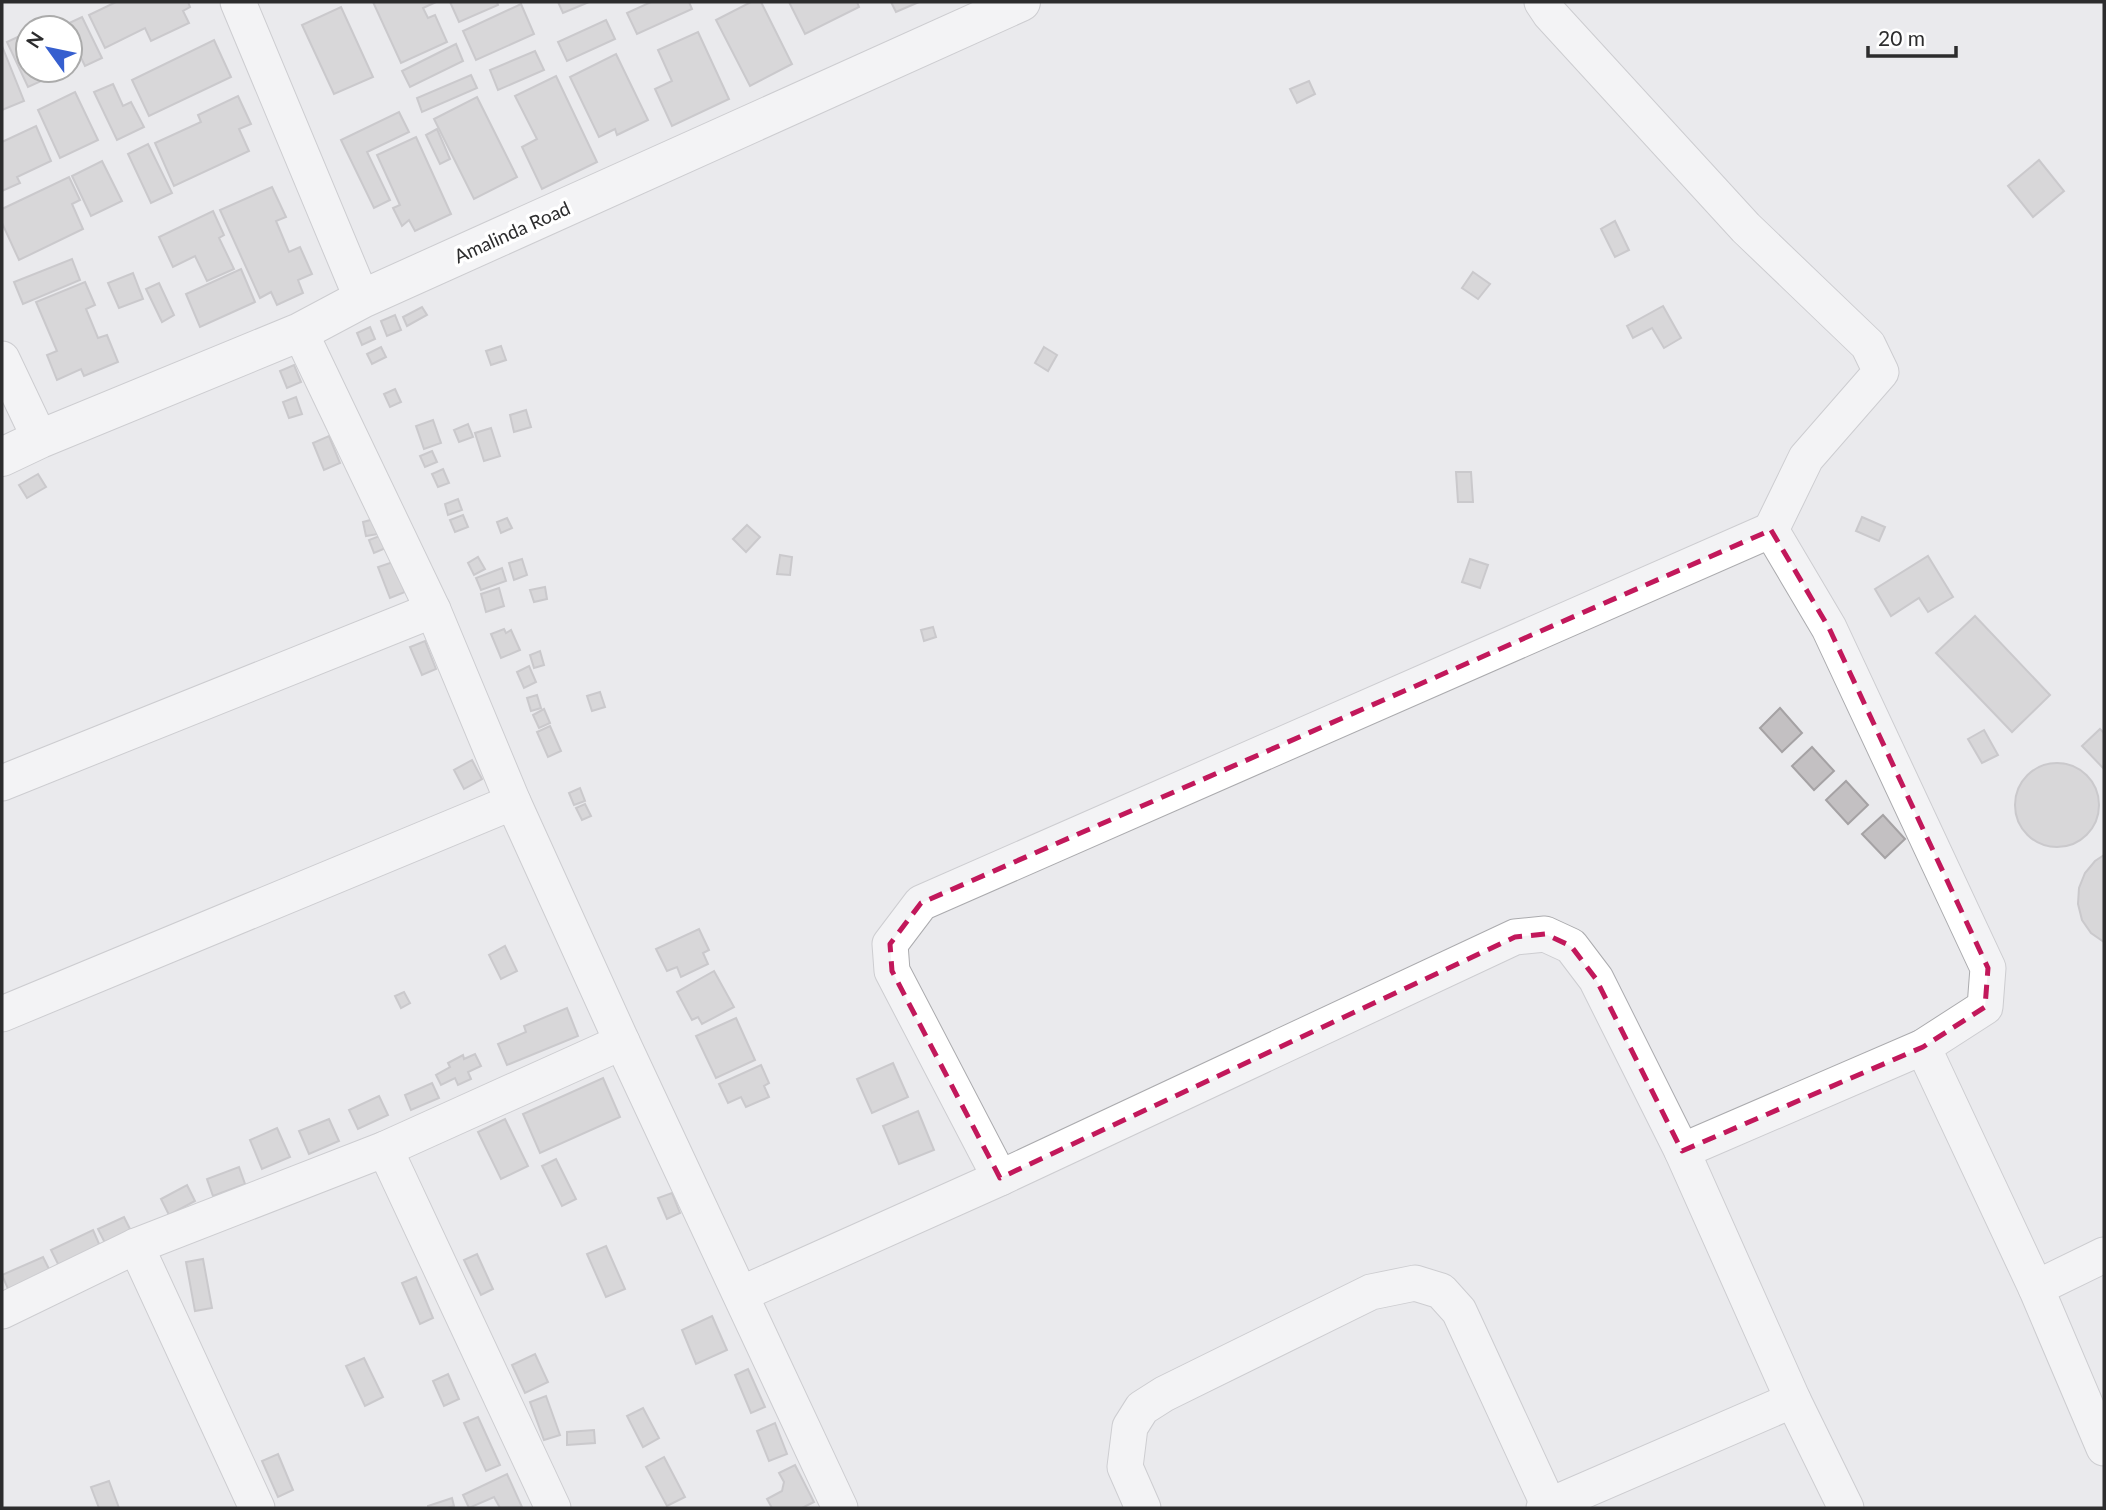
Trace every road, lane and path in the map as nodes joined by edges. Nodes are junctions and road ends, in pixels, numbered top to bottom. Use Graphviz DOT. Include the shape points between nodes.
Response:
graph roads {
  1 [pos="238,2"];
  2 [pos="1021,2"];
  3 [pos="1542,2"];
  4 [pos="362,299"];
  5 [pos="300,332"];
  6 [pos="2,359"];
  7 [pos="40,439"];
  8 [pos="2,457"];
  9 [pos="1771,530"];
  10 [pos="433,610"];
  11 [pos="2,783"];
  12 [pos="513,802"];
  13 [pos="2,1014"];
  14 [pos="622,1042"];
  15 [pos="1923,1047"];
  16 [pos="386,1149"];
  17 [pos="1682,1151"];
  18 [pos="1000,1178"];
  19 [pos="136,1246"];
  20 [pos="2104,1255"];
  21 [pos="2036,1288"];
  22 [pos="741,1294"];
  23 [pos="2,1311"];
  24 [pos="1793,1400"];
  25 [pos="2104,1448"];
  26 [pos="1547,1507"];
  27 [pos="257,1508"];
  28 [pos="553,1508"];
  29 [pos="840,1508"];
  30 [pos="1143,1508"];
  31 [pos="1846,1508"];
  1 -- 4 [label="street"];
  2 -- 4 [label="street, Amalinda Road"];
  3 -- 9 [label="street" via="1746,228 1868,345 1881,372 1805,458"];
  4 -- 5 [label="street, Amalinda Road"];
  5 -- 7 [label="street, Amalinda Road"];
  5 -- 10 [label="street"];
  6 -- 7 [label="street"];
  7 -- 8 [label="street, Amalinda Road"];
  9 -- 15 [label="street" via="1829,628 1988,968 1985,1007"];
  9 -- 18 [label="street" via="921,903 890,944 892,971"];
  10 -- 11 [label="street"];
  10 -- 12 [label="street"];
  12 -- 13 [label="street"];
  12 -- 14 [label="street"];
  14 -- 16 [label="street"];
  14 -- 22 [label="street"];
  15 -- 17 [label="street"];
  15 -- 21 [label="street"];
  16 -- 19 [label="street"];
  16 -- 28 [label="street"];
  17 -- 18 [label="street" via="1597,979 1571,946 1545,934 1515,937"];
  17 -- 24 [label="street"];
  18 -- 22 [label="street"];
  19 -- 23 [label="street"];
  19 -- 27 [label="street"];
  20 -- 21 [label="street"];
  21 -- 25 [label="street"];
  22 -- 29 [label="street"];
  24 -- 26 [label="street"];
  24 -- 31 [label="street"];
  26 -- 30 [label="street" via="1459,1311 1441,1291 1415,1283 1371,1292 1142,1408 1130,1427 1125,1467"];
}
